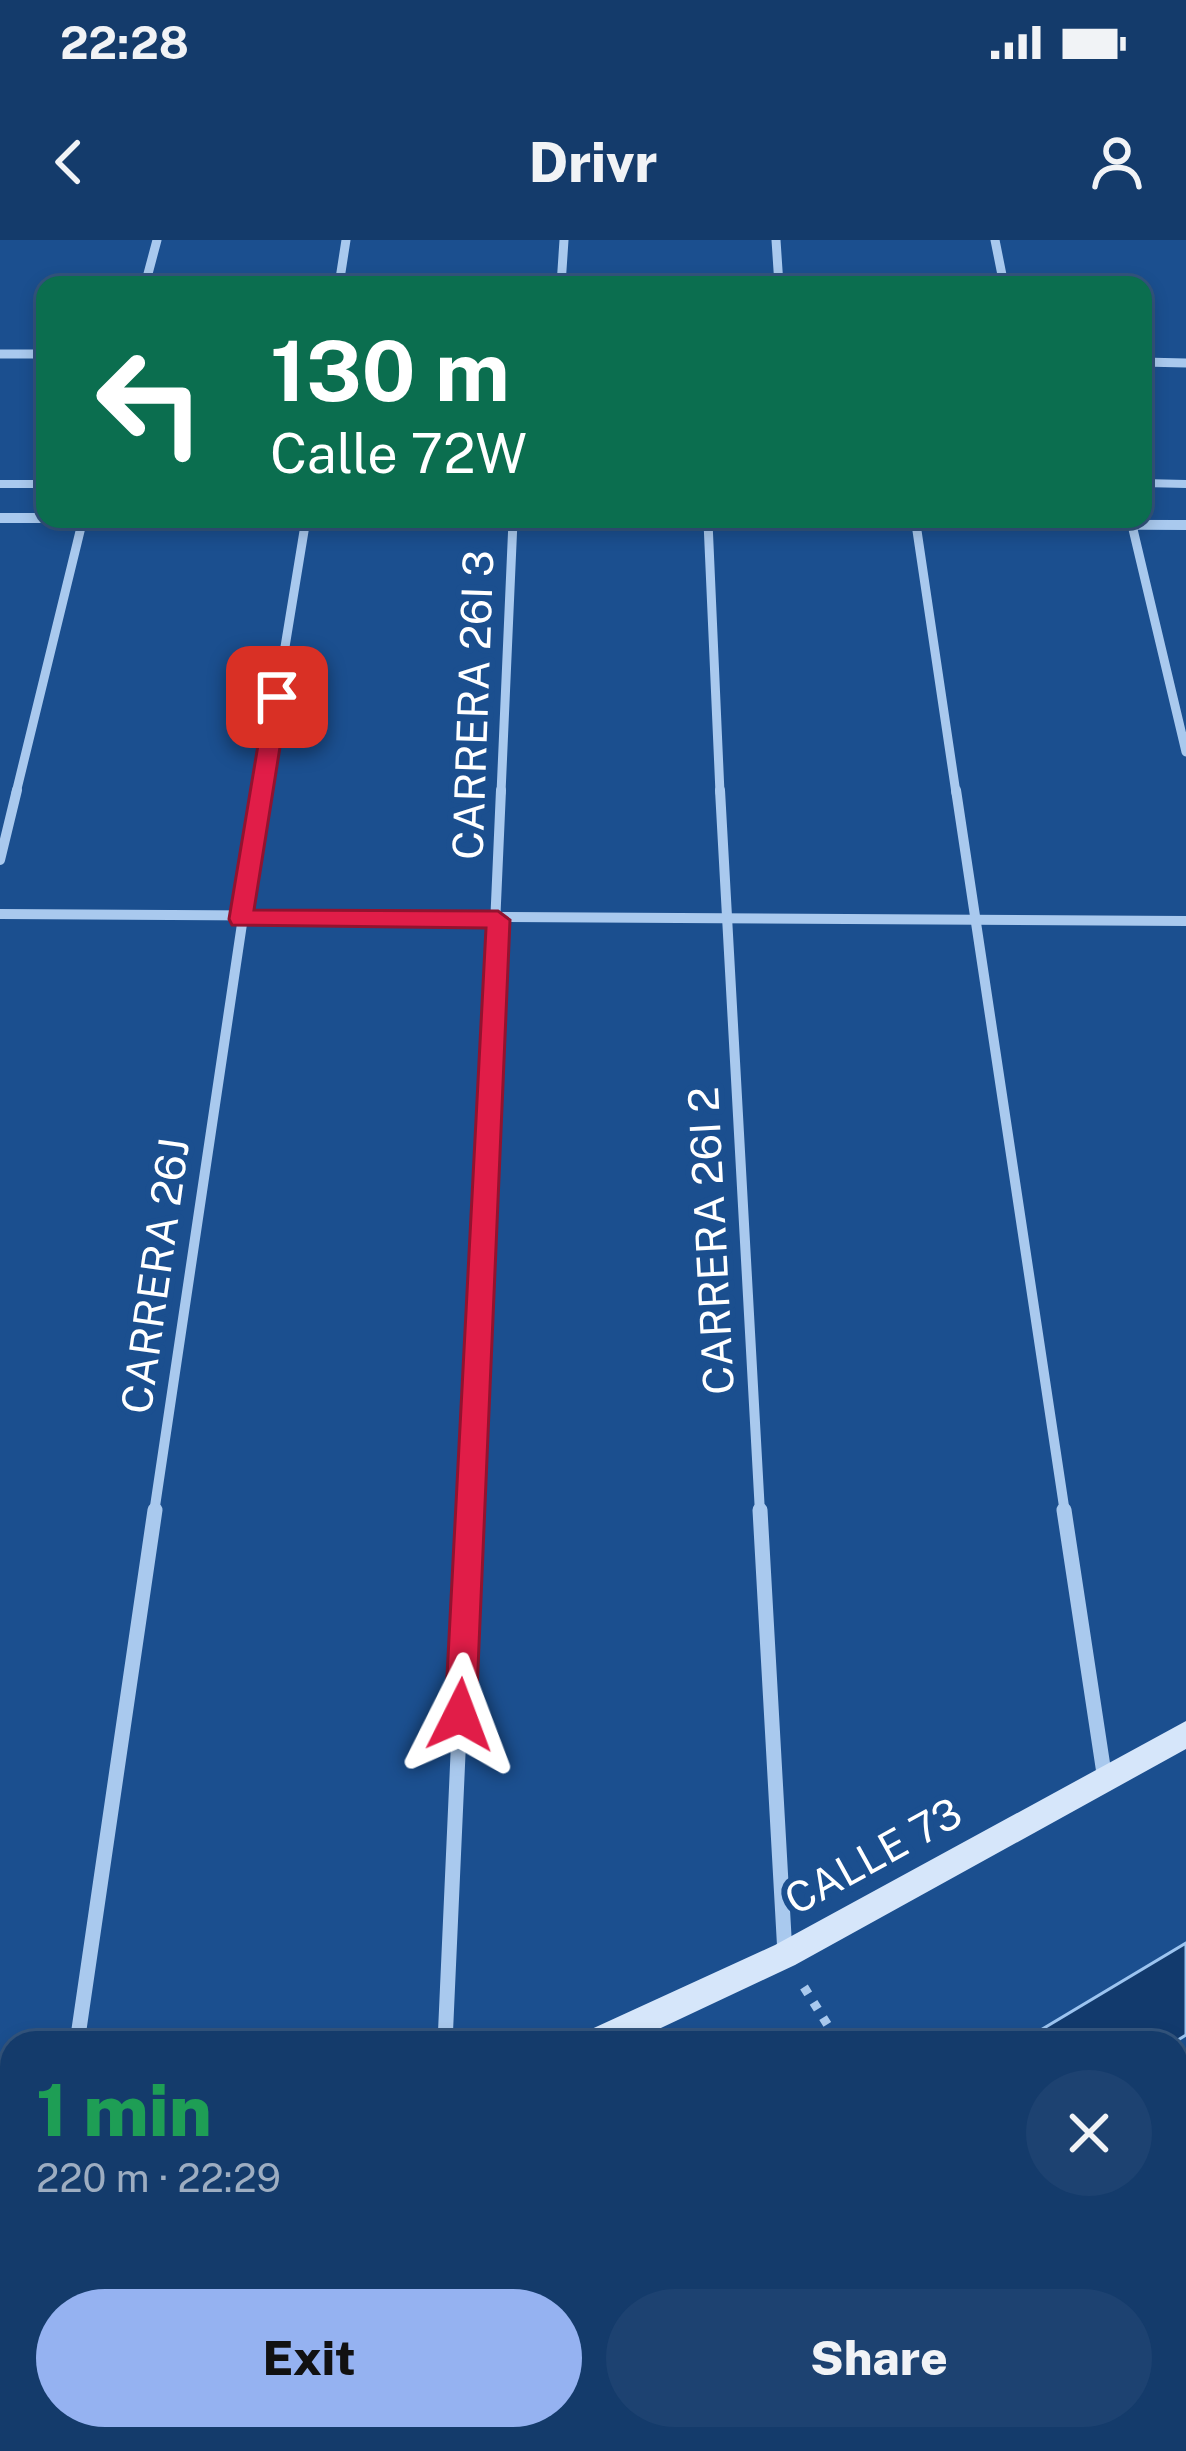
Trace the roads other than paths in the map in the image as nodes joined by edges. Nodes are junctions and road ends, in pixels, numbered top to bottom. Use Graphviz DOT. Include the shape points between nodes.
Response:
graph roads {
  1 [pos="157,240"];
  2 [pos="346,240"];
  3 [pos="564,240"];
  4 [pos="776,240"];
  5 [pos="995,240"];
  6 [pos="147,276"];
  7 [pos="340,276"];
  8 [pos="562,276"];
  9 [pos="778,276"];
  10 [pos="1002,276"];
  11 [pos="0,354"];
  12 [pos="36,354"];
  13 [pos="1152,362"];
  14 [pos="1186,363"];
  15 [pos="1152,483"];
  16 [pos="0,484"];
  17 [pos="36,484"];
  18 [pos="1186,484"];
  19 [pos="0,518"];
  20 [pos="36,518"];
  21 [pos="1152,525"];
  22 [pos="1186,525"];
  23 [pos="81,528"];
  24 [pos="305,528"];
  25 [pos="513,528"];
  26 [pos="709,528"];
  27 [pos="917,528"];
  28 [pos="1133,528"];
  29 [pos="1186,752"];
  30 [pos="0,860"];
  31 [pos="0,914"];
  32 [pos="241,919"];
  33 [pos="498,920"];
  34 [pos="726,920"];
  35 [pos="973,921"];
  36 [pos="1186,921"];
  37 [pos="1186,1734"];
  38 [pos="1105,1781"];
  39 [pos="785,1955"];
  40 [pos="79,2031"];
  41 [pos="446,2031"];
  42 [pos="622,2031"];
  1 -- 6 [label="street"];
  2 -- 7 [label="street"];
  3 -- 8 [label="street"];
  4 -- 9 [label="street"];
  5 -- 10 [label="street"];
  11 -- 12 [label="street"];
  13 -- 14 [label="street"];
  15 -- 18 [label="street"];
  16 -- 17 [label="street"];
  19 -- 20 [label="street"];
  21 -- 22 [label="street"];
  23 -- 30 [label="street"];
  24 -- 32 [label="street, CARRERA 26J"];
  25 -- 33 [label="street, CARRERA 26I 3"];
  26 -- 34 [label="street, CARRERA 26I 2"];
  27 -- 35 [label="street"];
  28 -- 29 [label="street"];
  31 -- 32 [label="street"];
  32 -- 33 [label="street"];
  32 -- 40 [label="street, CARRERA 26J"];
  33 -- 34 [label="street"];
  33 -- 41 [label="street, CARRERA 26I 3"];
  34 -- 35 [label="street"];
  34 -- 39 [label="street, CARRERA 26I 2"];
  35 -- 36 [label="street"];
  35 -- 38 [label="street"];
  37 -- 38 [label="main road, CALLE 73"];
  38 -- 39 [label="main road, CALLE 73"];
  39 -- 42 [label="main road, CALLE 73"];
}
